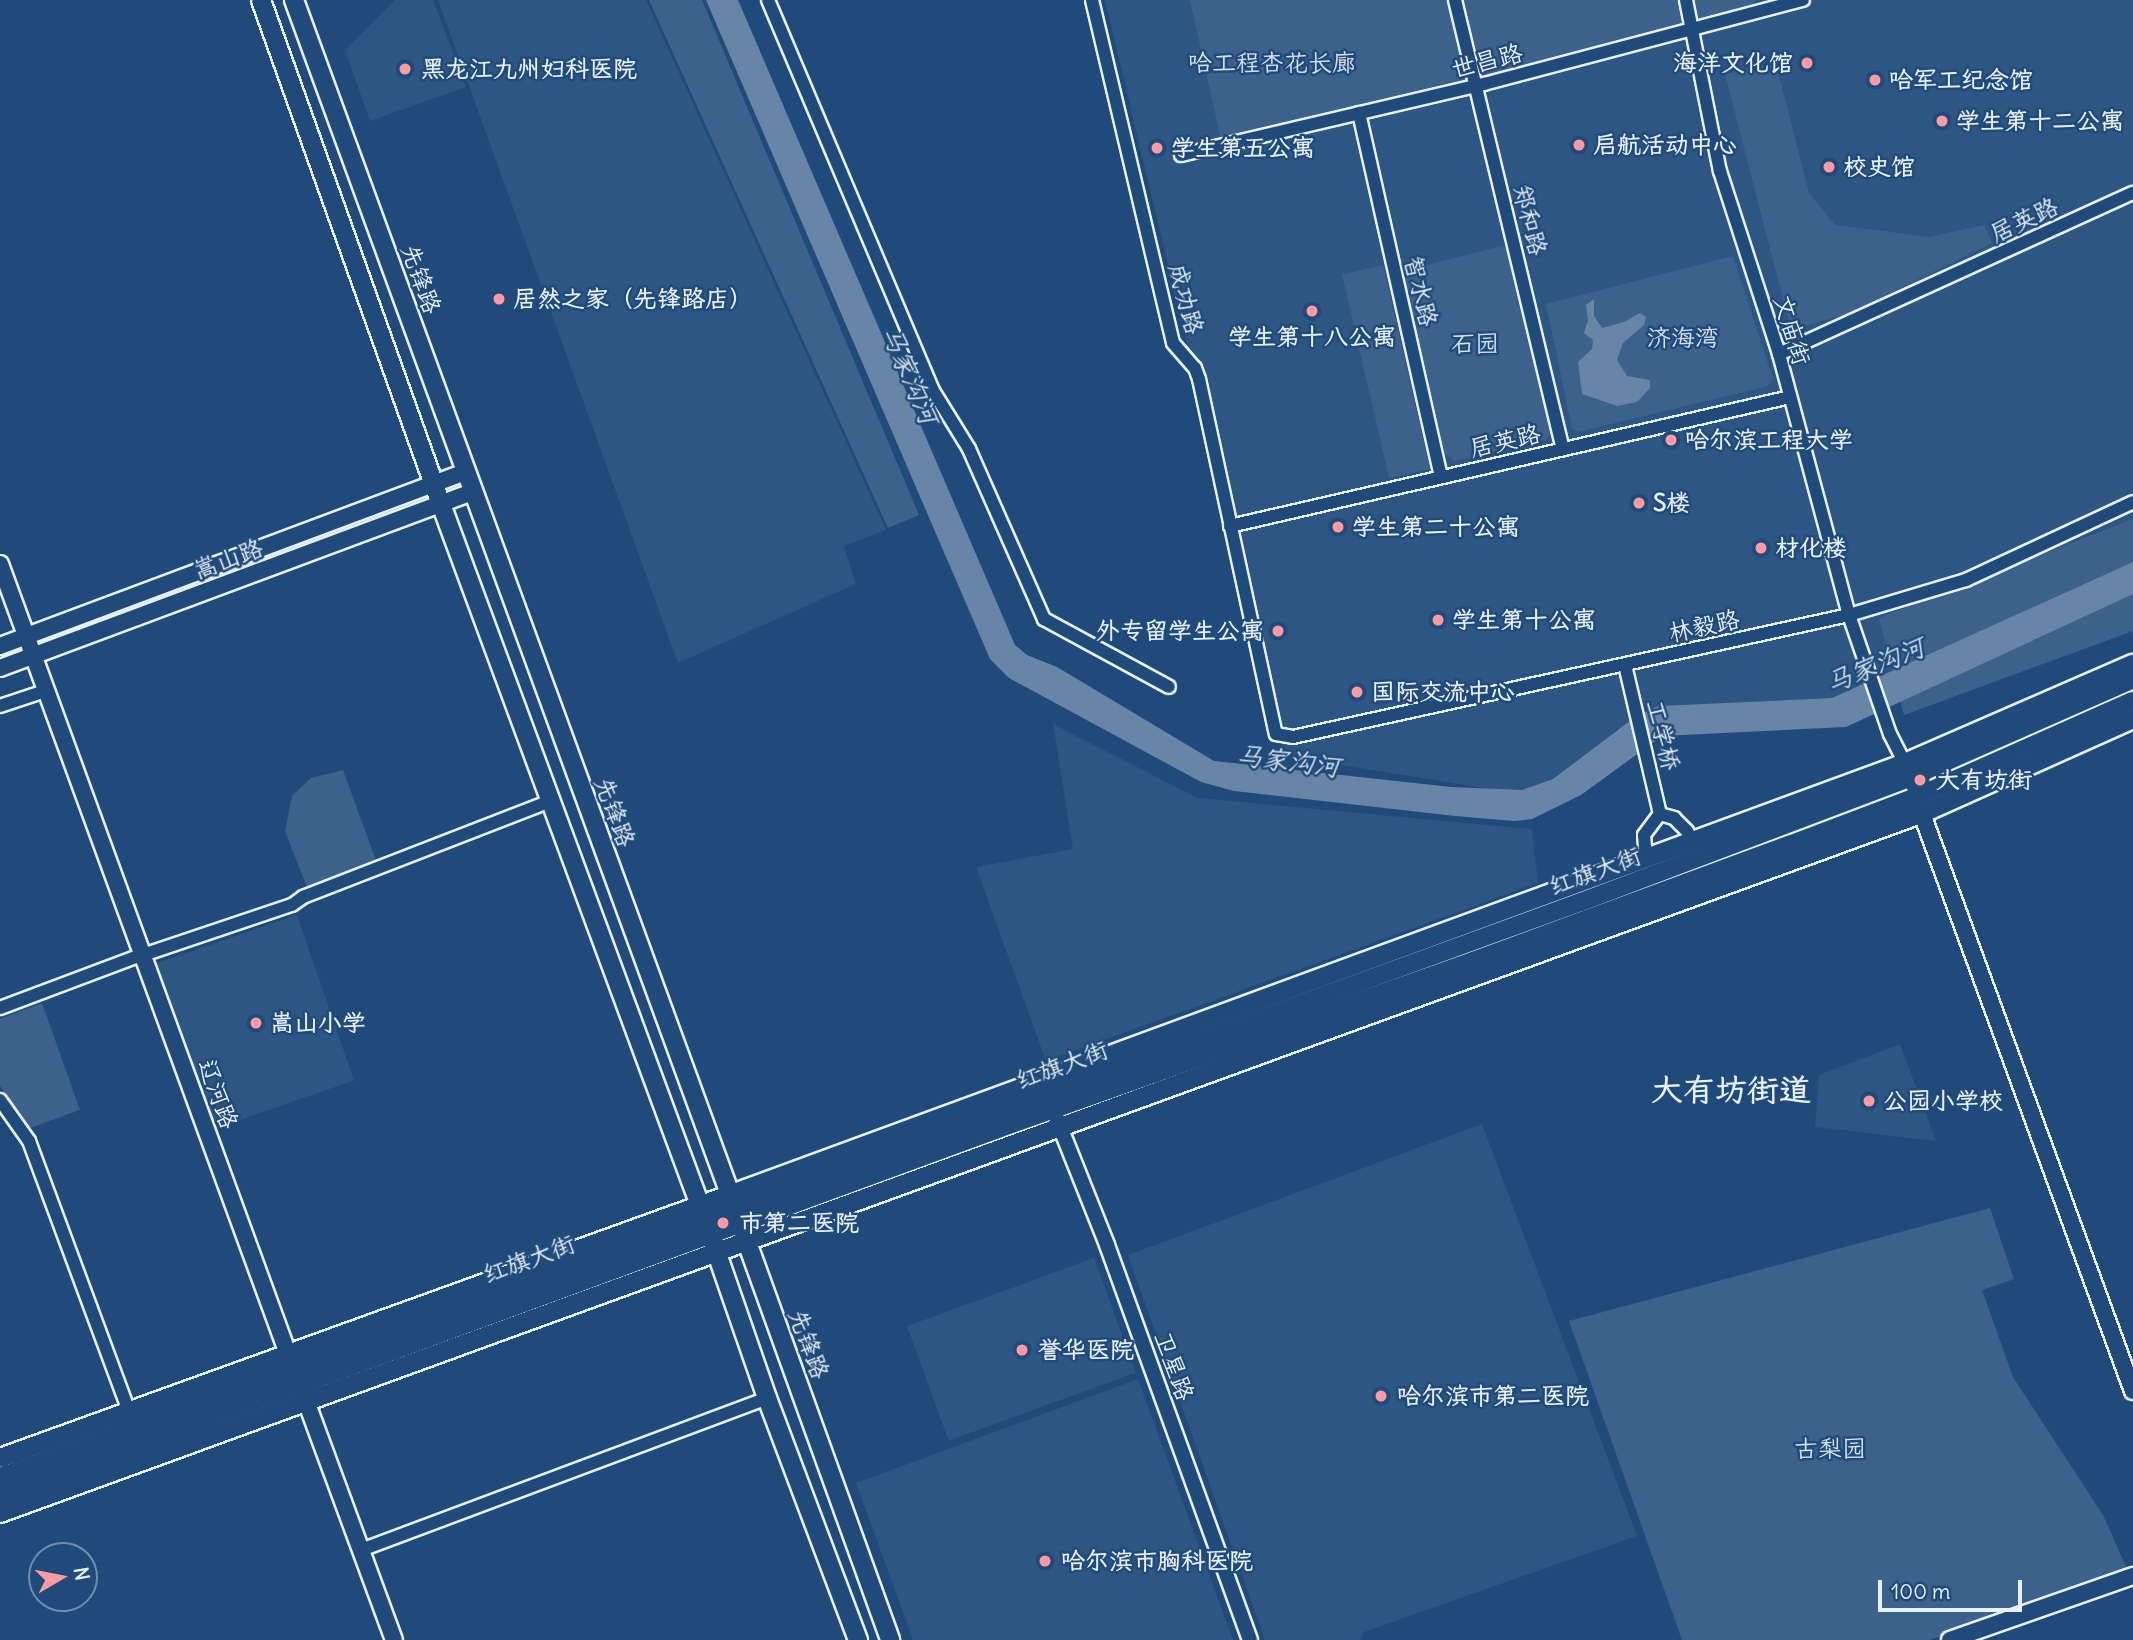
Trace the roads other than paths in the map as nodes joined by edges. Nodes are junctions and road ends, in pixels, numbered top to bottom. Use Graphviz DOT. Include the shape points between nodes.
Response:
graph roads {
  1 [pos="261,0"];
  2 [pos="294,0"];
  3 [pos="768,0"];
  4 [pos="1092,0"];
  5 [pos="1455,0"];
  6 [pos="1686,0"];
  7 [pos="1802,0"];
  8 [pos="1692,29"];
  9 [pos="1476,86"];
  10 [pos="1359,113"];
  11 [pos="1181,155"];
  12 [pos="2133,193"];
  13 [pos="1779,354"];
  14 [pos="1790,397"];
  15 [pos="1563,449"];
  16 [pos="465,472"];
  17 [pos="1441,477"];
  18 [pos="436,483"];
  19 [pos="472,492"];
  20 [pos="2133,502"];
  21 [pos="442,504"];
  22 [pos="1230,526"];
  23 [pos="0,564"];
  24 [pos="0,591"];
  25 [pos="1849,615"];
  26 [pos="22,638"];
  27 [pos="0,646"];
  28 [pos="29,657"];
  29 [pos="2133,664"];
  30 [pos="1625,665"];
  31 [pos="0,668"];
  32 [pos="2133,679"];
  33 [pos="1169,687"];
  34 [pos="41,692"];
  35 [pos="2133,701"];
  36 [pos="0,706"];
  37 [pos="2133,719"];
  38 [pos="1273,727"];
  39 [pos="1907,771"];
  40 [pos="553,800"];
  41 [pos="1919,805"];
  42 [pos="1660,814"];
  43 [pos="1692,841"];
  44 [pos="1646,858"];
  45 [pos="139,956"];
  46 [pos="0,1008"];
  47 [pos="0,1100"];
  48 [pos="1056,1117"];
  49 [pos="738,1218"];
  50 [pos="709,1228"];
  51 [pos="284,1354"];
  52 [pos="297,1387"];
  53 [pos="2133,1391"];
  54 [pos="767,1398"];
  55 [pos="132,1419"];
  56 [pos="0,1458"];
  57 [pos="0,1477"];
  58 [pos="0,1495"];
  59 [pos="0,1513"];
  60 [pos="361,1550"];
  61 [pos="2133,1576"];
  62 [pos="386,1640"];
  63 [pos="394,1640"];
  64 [pos="858,1640"];
  65 [pos="890,1640"];
  66 [pos="1250,1640"];
  67 [pos="1950,1640"];
  1 -- 18 [label="main road"];
  2 -- 16 [label="main road, 先锋路"];
  3 -- 33 [label="street" via="932,389 970,449 1044,619"];
  4 -- 22 [label="street, 成功路" via="1173,343 1199,379"];
  5 -- 9 [label="street, 郑和路"];
  6 -- 8 [label="street, 文庙街"];
  7 -- 8 [label="street, 世昌路"];
  8 -- 9 [label="street, 世昌路"];
  8 -- 13 [label="street, 文庙街" via="1720,171"];
  9 -- 10 [label="street, 世昌路"];
  9 -- 15 [label="street, 郑和路"];
  10 -- 11 [label="street, 世昌路"];
  10 -- 17 [label="street, 智水路"];
  12 -- 13 [label="street, 居英路"];
  13 -- 14 [label="street, 文庙街"];
  14 -- 15 [label="street, 居英路"];
  14 -- 25 [label="street, 文庙街"];
  15 -- 17 [label="street, 居英路"];
  16 -- 18 [label="main road, 嵩山路"];
  16 -- 19 [label="main road, 先锋路"];
  17 -- 22 [label="street, 居英路"];
  18 -- 21 [label="main road"];
  18 -- 26 [label="main road, 嵩山路"];
  19 -- 21 [label="main road, 嵩山路"];
  19 -- 49 [label="main road, 先锋路"];
  20 -- 25 [label="street, 林毅路" via="1966,580"];
  21 -- 28 [label="main road, 嵩山路"];
  21 -- 40 [label="main road"];
  22 -- 38 [label="street, 成功路"];
  23 -- 26 [label="main road, 辽河路"];
  24 -- 26 [label="main road, 辽河路"];
  25 -- 30 [label="street, 林毅路"];
  25 -- 39 [label="street, 文庙街"];
  26 -- 27 [label="main road, 嵩山路"];
  26 -- 28 [label="main road, 辽河路"];
  28 -- 31 [label="main road, 嵩山路"];
  28 -- 34 [label="main road, 辽河路"];
  29 -- 39 [label="main road, 红旗大街"];
  30 -- 38 [label="street, 林毅路" via="1293,737 1276,734"];
  30 -- 42 [label="street, 工学桥"];
  32 -- 39 [label="main road, 红旗大街"];
  34 -- 36 [label="street"];
  34 -- 45 [label="main road, 辽河路"];
  35 -- 41 [label="main road, 红旗大街"];
  37 -- 41 [label="main road, 红旗大街"];
  39 -- 41 [label="street"];
  39 -- 43 [label="main road, 红旗大街"];
  39 -- 49 [label="main road, 红旗大街" via="1594,897"];
  40 -- 45 [label="street" via="292,905"];
  40 -- 50 [label="main road"];
  41 -- 48 [label="main road, 红旗大街" via="1473,961"];
  41 -- 53 [label="main road"];
  42 -- 43 [label="street" via="1674,818"];
  42 -- 44 [label="street" via="1644,835"];
  43 -- 44 [label="main road, 红旗大街"];
  44 -- 49 [label="main road, 红旗大街"];
  45 -- 46 [label="street"];
  45 -- 51 [label="main road, 辽河路"];
  47 -- 55 [label="street" via="29,1142"];
  48 -- 49 [label="main road, 红旗大街"];
  48 -- 66 [label="street, 卫星路"];
  49 -- 50 [label="main road, 红旗大街"];
  49 -- 50 [label="main road, 红旗大街"];
  49 -- 65 [label="main road, 先锋路"];
  50 -- 51 [label="main road, 红旗大街"];
  50 -- 52 [label="main road, 红旗大街"];
  50 -- 52 [label="main road, 红旗大街"];
  50 -- 54 [label="main road"];
  51 -- 52 [label="main road, 辽河路"];
  51 -- 55 [label="main road, 红旗大街"];
  52 -- 55 [label="main road, 红旗大街"];
  52 -- 58 [label="main road, 红旗大街"];
  52 -- 59 [label="main road, 红旗大街"];
  52 -- 60 [label="main road, 辽河路"];
  52 -- 62 [label="main road, 辽河路"];
  54 -- 60 [label="street"];
  54 -- 64 [label="main road"];
  55 -- 56 [label="main road, 红旗大街"];
  55 -- 57 [label="main road, 红旗大街"];
  60 -- 63 [label="main road, 辽河路"];
  61 -- 67 [label="main road"];
}
